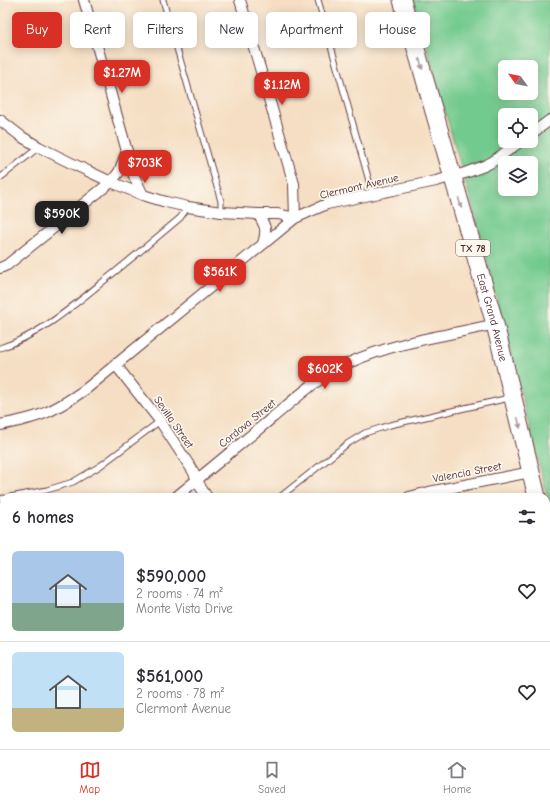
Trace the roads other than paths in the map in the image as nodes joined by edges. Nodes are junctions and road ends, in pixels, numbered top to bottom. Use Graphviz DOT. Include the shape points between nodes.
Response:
graph roads {
  1 [pos="84,0"];
  2 [pos="162,0"];
  3 [pos="240,0"];
  4 [pos="318,0"];
  5 [pos="402,0"];
  6 [pos="0,120"];
  7 [pos="550,120"];
  8 [pos="538,129"];
  9 [pos="39,147"];
  10 [pos="511,148"];
  11 [pos="127,151"];
  12 [pos="452,177"];
  13 [pos="0,178"];
  14 [pos="112,182"];
  15 [pos="143,195"];
  16 [pos="372,195"];
  17 [pos="188,207"];
  18 [pos="221,212"];
  19 [pos="258,214"];
  20 [pos="295,218"];
  21 [pos="263,244"];
  22 [pos="0,268"];
  23 [pos="495,324"];
  24 [pos="0,348"];
  25 [pos="115,364"];
  26 [pos="513,397"];
  27 [pos="160,421"];
  28 [pos="0,425"];
  29 [pos="531,472"];
  30 [pos="197,479"];
  31 [pos="31,493"];
  32 [pos="181,493"];
  33 [pos="204,493"];
  34 [pos="285,493"];
  35 [pos="425,493"];
  36 [pos="536,493"];
  1 -- 11 [label="street"];
  2 -- 18 [label="lane" via="221,201"];
  3 -- 20 [label="street" via="294,184"];
  4 -- 16 [label="lane"];
  5 -- 12 [label="main road, East Grand Avenue / TX 78, one-way"];
  6 -- 9 [label="street"];
  7 -- 8 [label="street"];
  9 -- 13 [label="lane"];
  9 -- 14 [label="street"];
  10 -- 12 [label="street, Clermont Avenue" via="488,164"];
  11 -- 14 [label="street"];
  11 -- 15 [label="street"];
  12 -- 16 [label="street, Clermont Avenue"];
  12 -- 23 [label="main road, East Grand Avenue / TX 78, one-way"];
  14 -- 15 [label="street"];
  14 -- 22 [label="street"];
  15 -- 17 [label="street"];
  16 -- 20 [label="street, Clermont Avenue" via="327,204"];
  17 -- 18 [label="street"];
  17 -- 24 [label="lane" via="180,218 44,327 14,344"];
  18 -- 19 [label="street"];
  19 -- 20 [label="street" via="278,214"];
  19 -- 21 [label="street" via="265,225"];
  20 -- 21 [label="street, Clermont Avenue"];
  21 -- 25 [label="street, Clermont Avenue"];
  23 -- 26 [label="main road, East Grand Avenue / TX 78"];
  23 -- 30 [label="street, Cordova Street" via="405,343 350,362 324,377"];
  25 -- 27 [label="street, Sevilla Street"];
  25 -- 28 [label="street, Clermont Avenue" via="86,389 47,413"];
  26 -- 29 [label="main road, East Grand Avenue / TX 78, one-way"];
  26 -- 34 [label="lane" via="365,433 347,444"];
  27 -- 30 [label="street, Sevilla Street"];
  27 -- 31 [label="lane" via="100,466 73,482"];
  29 -- 35 [label="street, Valencia Street"];
  29 -- 36 [label="main road, East Grand Avenue / TX 78"];
  30 -- 32 [label="street, Cordova Street"];
  30 -- 33 [label="street, Sevilla Street"];
}
